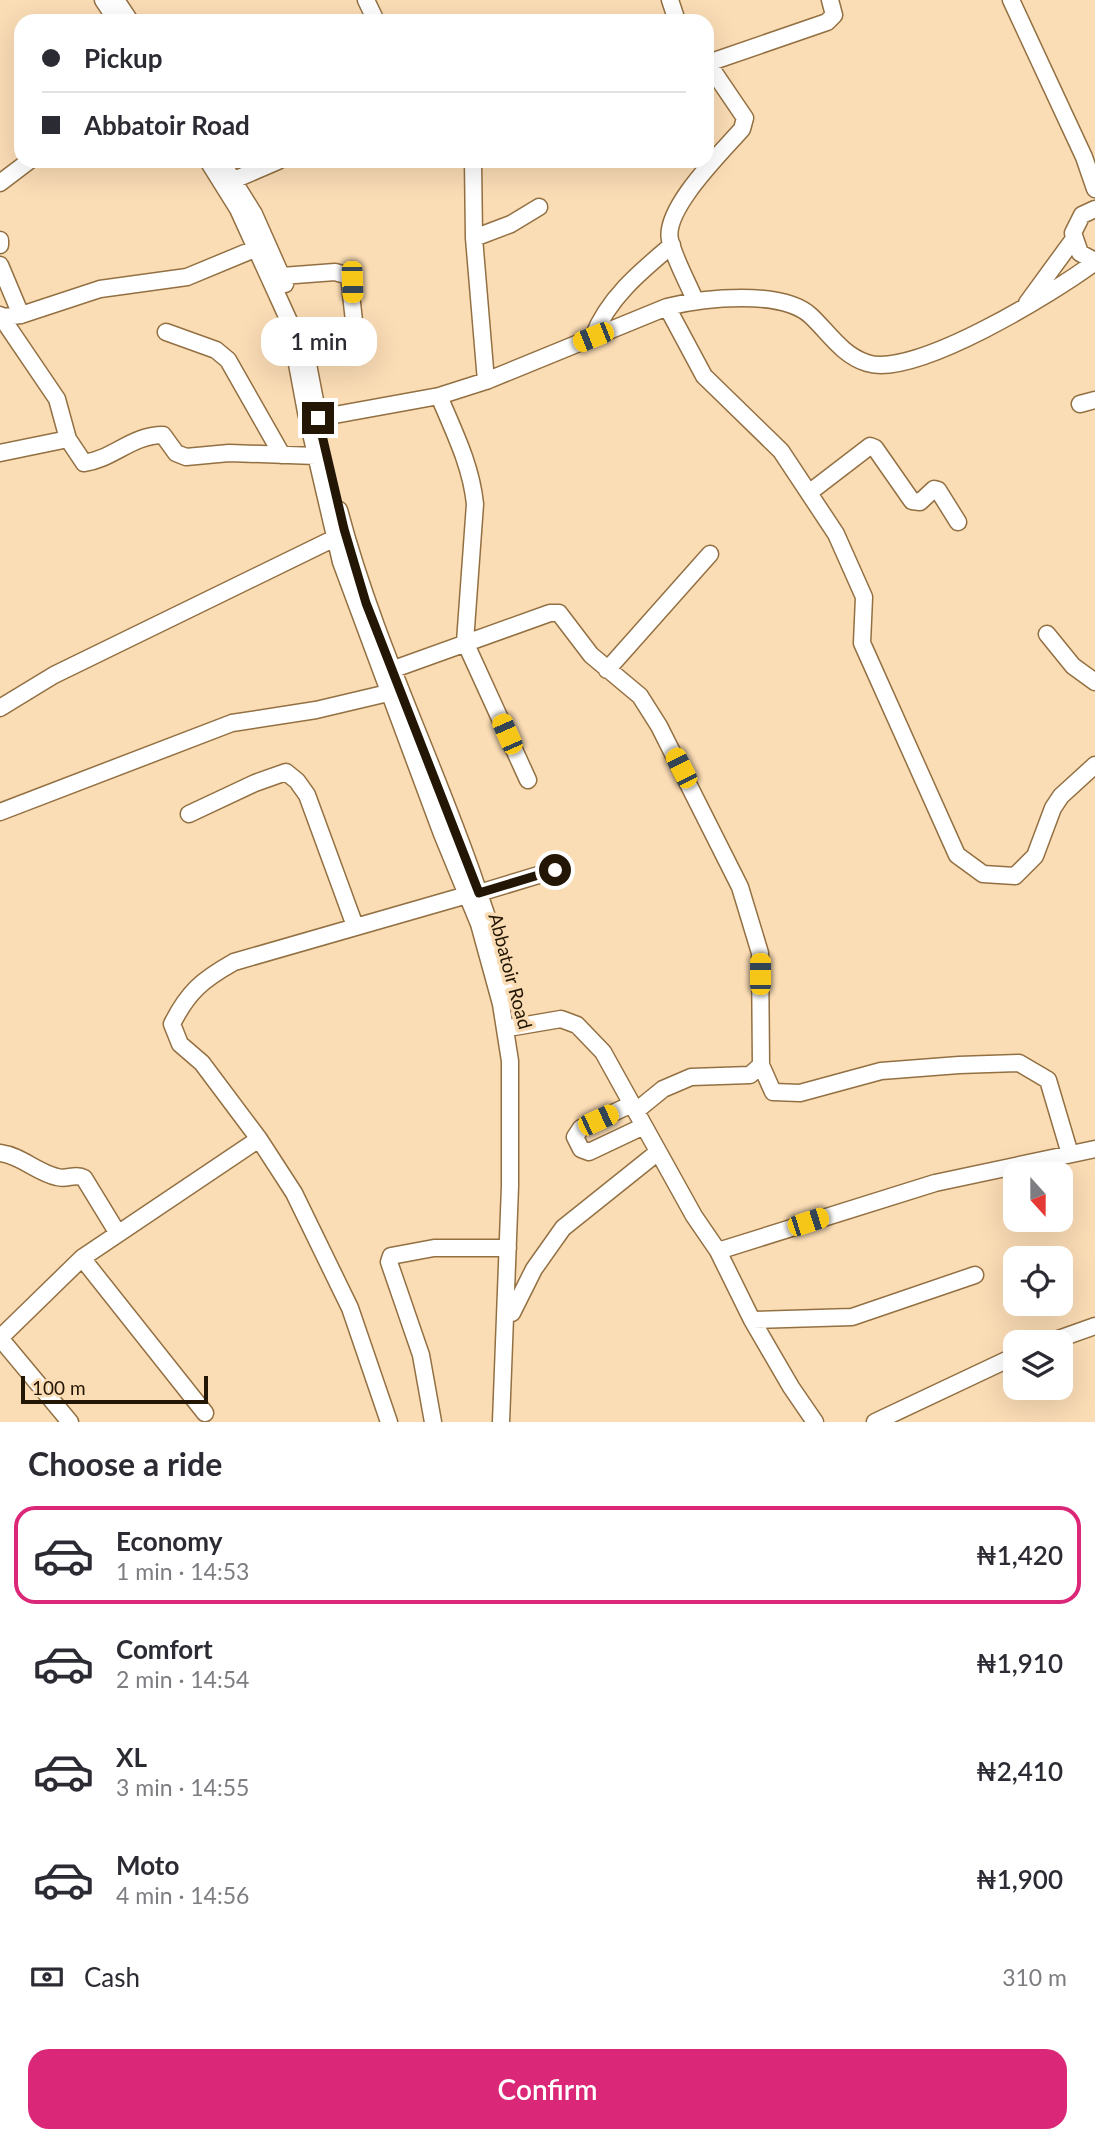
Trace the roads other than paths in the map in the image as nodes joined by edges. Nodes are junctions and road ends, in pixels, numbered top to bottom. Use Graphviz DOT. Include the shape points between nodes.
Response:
graph roads {
  1 [pos="830,0"];
  2 [pos="1011,0"];
  3 [pos="714,60"];
  4 [pos="714,72"];
  5 [pos="714,163"];
  6 [pos="20,168"];
  7 [pos="212,168"];
  8 [pos="226,168"];
  9 [pos="262,168"];
  10 [pos="473,168"];
  11 [pos="710,168"];
  12 [pos="234,180"];
  13 [pos="0,183"];
  14 [pos="1095,189"];
  15 [pos="539,207"];
  16 [pos="1095,208"];
  17 [pos="474,238"];
  18 [pos="1073,240"];
  19 [pos="672,245"];
  20 [pos="257,248"];
  21 [pos="1095,262"];
  22 [pos="0,265"];
  23 [pos="282,276"];
  24 [pos="695,300"];
  25 [pos="667,306"];
  26 [pos="1025,306"];
  27 [pos="21,315"];
  28 [pos="2,316"];
  29 [pos="354,321"];
  30 [pos="166,332"];
  31 [pos="593,337"];
  32 [pos="486,381"];
  33 [pos="439,396"];
  34 [pos="318,418"];
  35 [pos="68,439"];
  36 [pos="0,453"];
  37 [pos="282,455"];
  38 [pos="316,456"];
  39 [pos="810,492"];
  40 [pos="958,522"];
  41 [pos="335,538"];
  42 [pos="710,554"];
  43 [pos="1046,634"];
  44 [pos="465,642"];
  45 [pos="394,669"];
  46 [pos="607,670"];
  47 [pos="1095,682"];
  48 [pos="388,694"];
  49 [pos="0,708"];
  50 [pos="1095,765"];
  51 [pos="528,780"];
  52 [pos="0,812"];
  53 [pos="189,814"];
  54 [pos="555,870"];
  55 [pos="473,894"];
  56 [pos="355,926"];
  57 [pos="514,1027"];
  58 [pos="761,1065"];
  59 [pos="634,1107"];
  60 [pos="644,1126"];
  61 [pos="260,1139"];
  62 [pos="1095,1149"];
  63 [pos="658,1152"];
  64 [pos="0,1153"];
  65 [pos="1070,1154"];
  66 [pos="117,1232"];
  67 [pos="508,1248"];
  68 [pos="718,1251"];
  69 [pos="82,1258"];
  70 [pos="975,1275"];
  71 [pos="512,1313"];
  72 [pos="752,1320"];
  73 [pos="1095,1326"];
  74 [pos="1073,1334"];
  75 [pos="0,1338"];
  76 [pos="1003,1362"];
  77 [pos="205,1413"];
  78 [pos="70,1422"];
  79 [pos="390,1422"];
  80 [pos="433,1422"];
  81 [pos="501,1422"];
  82 [pos="509,1422"];
  83 [pos="815,1422"];
  84 [pos="875,1422"];
  1 -- 3 [label="street" via="834,15 827,22"];
  2 -- 14 [label="street"];
  4 -- 5 [label="street" via="745,118 742,129"];
  6 -- 13 [label="street"];
  7 -- 20 [label="street, Abbatoir Road"];
  8 -- 12 [label="street, Abbatoir Road"];
  9 -- 12 [label="street"];
  10 -- 17 [label="street"];
  11 -- 19 [label="street" via="669,224"];
  12 -- 23 [label="street, Abbatoir Road"];
  15 -- 17 [label="street"];
  16 -- 18 [label="street" via="1077,220"];
  17 -- 32 [label="street"];
  18 -- 21 [label="street" via="1080,253"];
  18 -- 26 [label="street"];
  19 -- 24 [label="street"];
  19 -- 31 [label="street" via="615,299"];
  20 -- 27 [label="street" via="187,277 100,289"];
  20 -- 38 [label="street, Abbatoir Road" via="289,321"];
  21 -- 26 [label="street" via="1059,289"];
  22 -- 27 [label="street"];
  23 -- 29 [label="street" via="335,272 349,276"];
  23 -- 34 [label="street, Abbatoir Road" via="301,332"];
  24 -- 25 [label="street"];
  24 -- 26 [label="street" via="793,303 846,353 884,367 929,355"];
  25 -- 31 [label="street"];
  25 -- 39 [label="street" via="704,376 781,451"];
  27 -- 28 [label="street"];
  28 -- 35 [label="street" via="57,399"];
  30 -- 37 [label="street" via="216,350 228,360"];
  31 -- 32 [label="street"];
  32 -- 33 [label="street"];
  33 -- 34 [label="street"];
  33 -- 44 [label="street" via="468,464 475,504"];
  34 -- 45 [label="street, Abbatoir Road" via="363,591"];
  35 -- 36 [label="street"];
  35 -- 37 [label="street" via="84,463 102,461 147,435 163,435 176,453 187,457"];
  37 -- 38 [label="street"];
  38 -- 41 [label="street, Abbatoir Road"];
  39 -- 40 [label="street" via="870,446 912,501 920,502 938,490"];
  39 -- 50 [label="street" via="862,590 862,643 957,855 983,874 1016,876 1035,856 1053,808"];
  41 -- 48 [label="street, Abbatoir Road"];
  41 -- 49 [label="street" via="54,675"];
  42 -- 46 [label="street"];
  43 -- 47 [label="street" via="1073,666"];
  44 -- 45 [label="street"];
  44 -- 46 [label="street" via="559,613"];
  44 -- 51 [label="street"];
  45 -- 55 [label="street, Abbatoir Road"];
  46 -- 58 [label="street" via="640,696 659,726 750,912 760,953"];
  48 -- 52 [label="street" via="287,716 240,721"];
  48 -- 55 [label="street, Abbatoir Road"];
  53 -- 56 [label="street" via="286,772 307,796"];
  54 -- 55 [label="street"];
  55 -- 56 [label="street"];
  55 -- 57 [label="street, Abbatoir Road" via="505,975"];
  55 -- 67 [label="street, Abbatoir Road" via="509,1043"];
  56 -- 61 [label="street" via="234,962 208,977 186,998 173,1024 180,1044 202,1063"];
  57 -- 59 [label="street" via="561,1019 577,1025 603,1052"];
  57 -- 71 [label="street, Abbatoir Road" via="517,1109"];
  58 -- 59 [label="street" via="750,1075 691,1077"];
  58 -- 65 [label="street" via="773,1092 779,1095 881,1071 1019,1063 1048,1080"];
  59 -- 60 [label="street"];
  59 -- 60 [label="street" via="581,1128 575,1137 589,1152"];
  60 -- 63 [label="street"];
  61 -- 66 [label="street"];
  61 -- 79 [label="street" via="295,1193 350,1308"];
  62 -- 65 [label="street"];
  63 -- 68 [label="street"];
  63 -- 71 [label="street" via="563,1228 534,1269"];
  64 -- 66 [label="street" via="15,1155 59,1178 84,1178"];
  65 -- 68 [label="street" via="935,1183"];
  66 -- 69 [label="street"];
  67 -- 80 [label="street" via="435,1248 391,1256 389,1262 421,1355"];
  67 -- 81 [label="street, Abbatoir Road"];
  68 -- 72 [label="street"];
  69 -- 75 [label="street"];
  69 -- 77 [label="street"];
  70 -- 72 [label="street" via="852,1317"];
  71 -- 82 [label="street, Abbatoir Road"];
  72 -- 83 [label="street"];
  73 -- 74 [label="street"];
  75 -- 78 [label="street"];
  76 -- 84 [label="street"];
}
